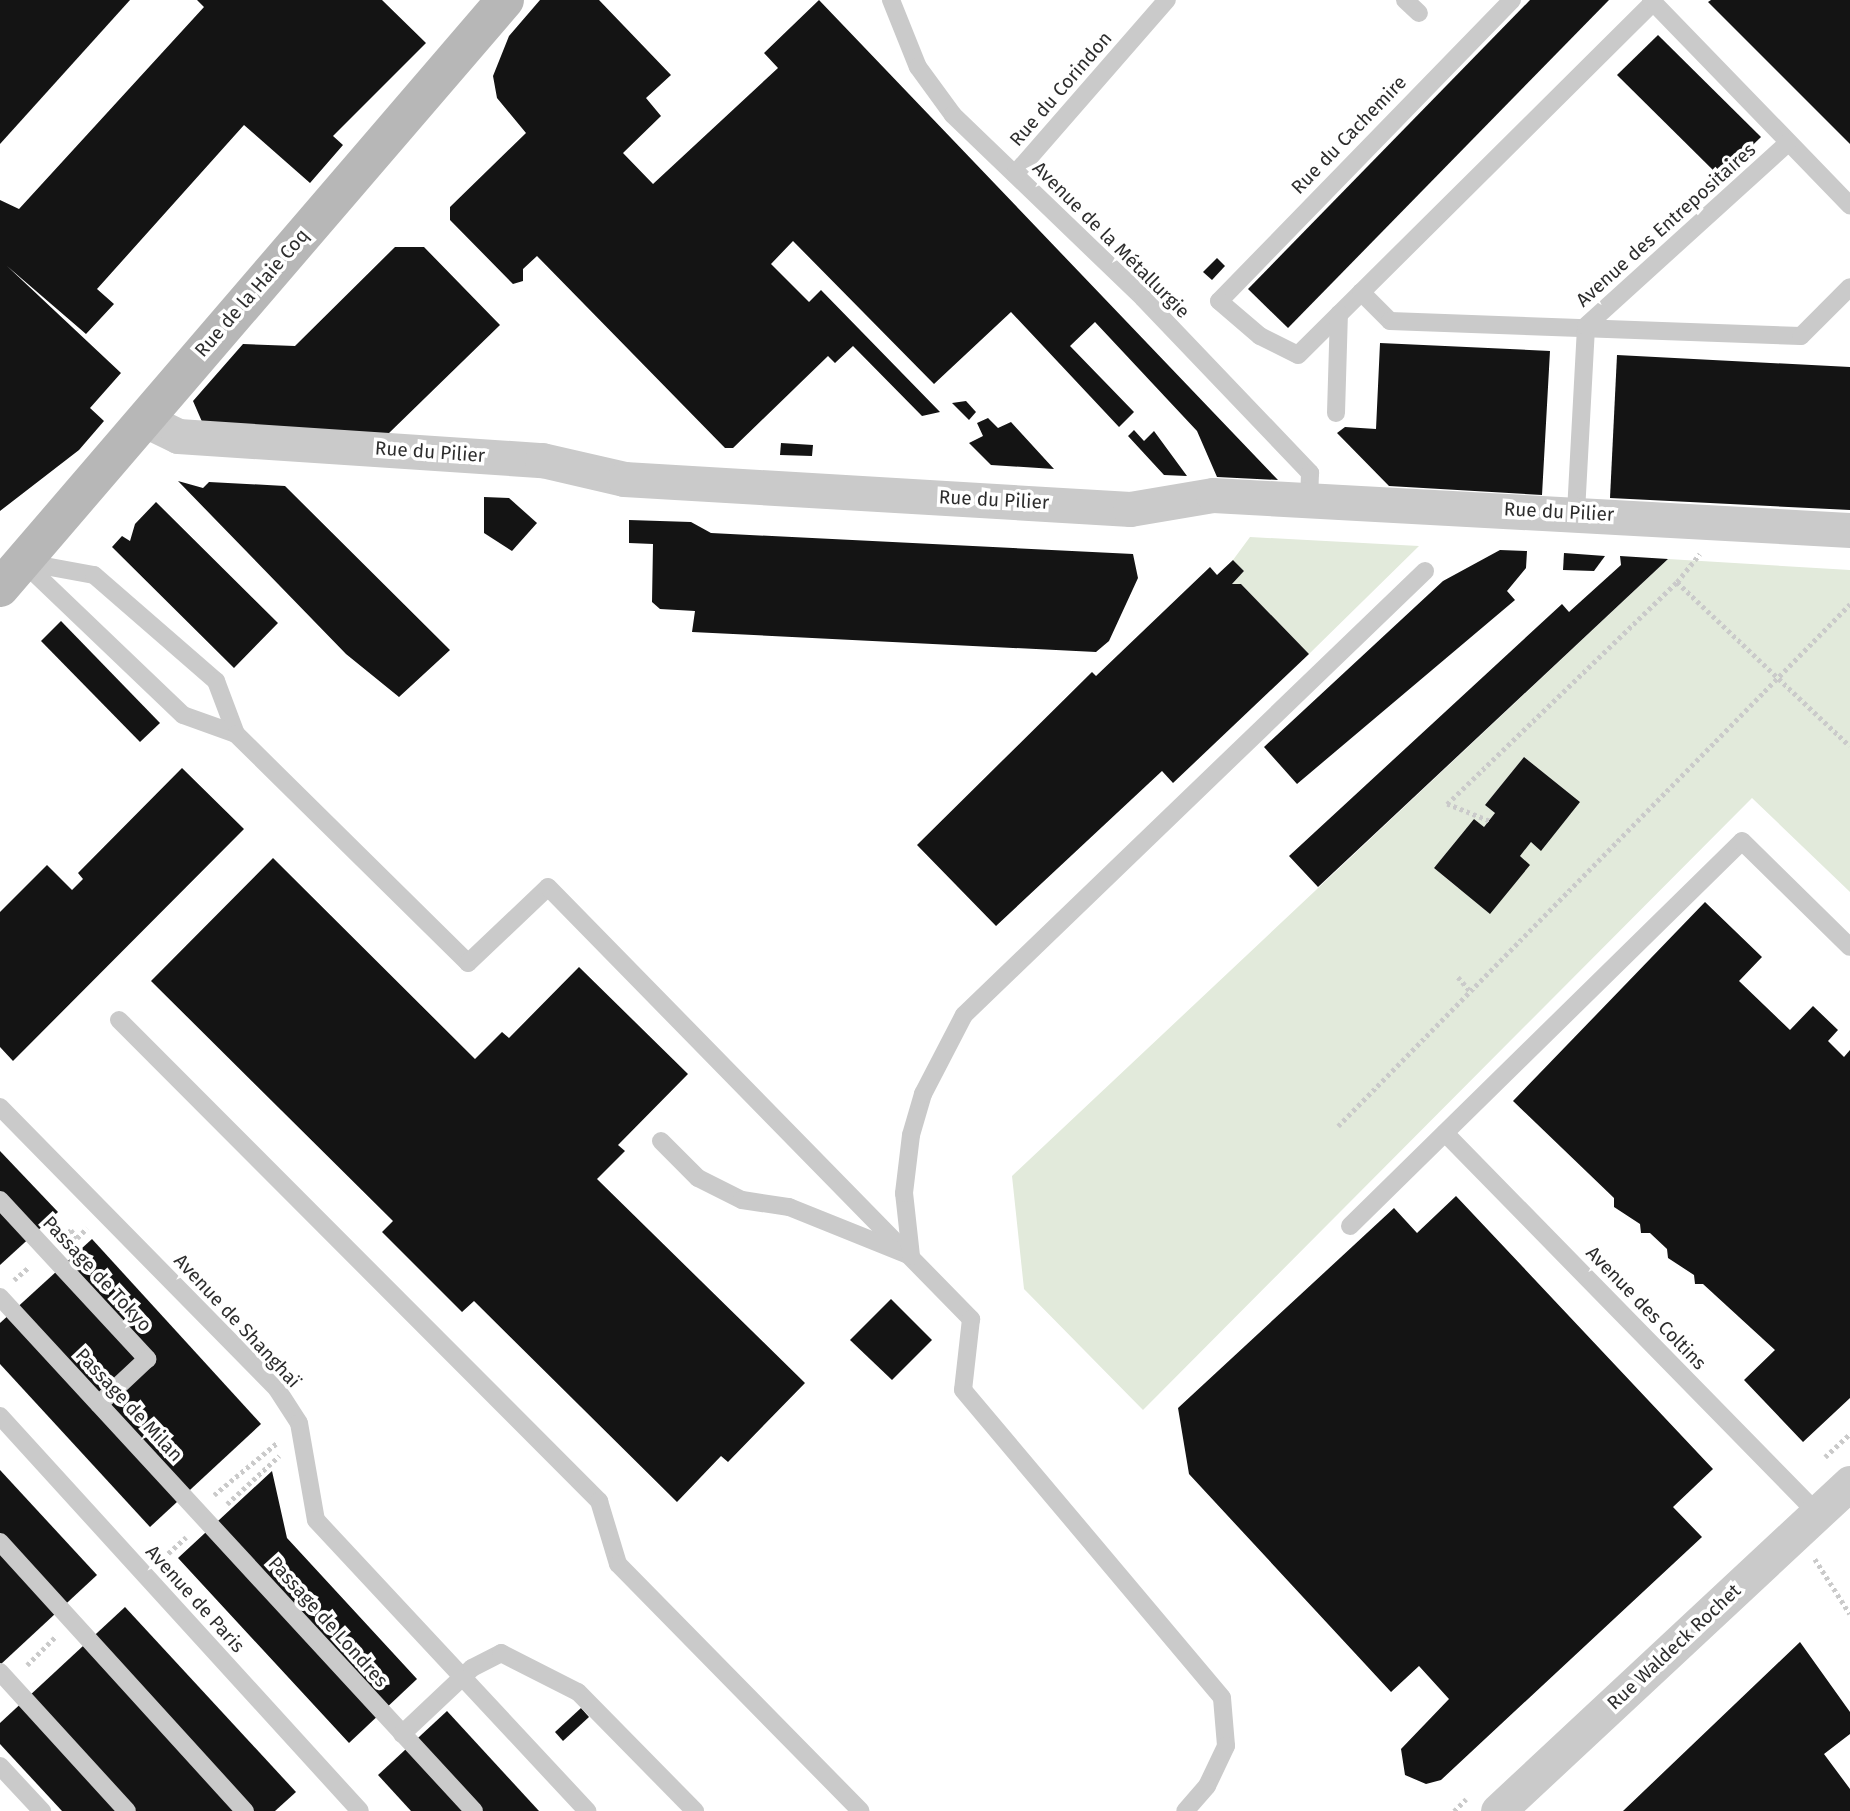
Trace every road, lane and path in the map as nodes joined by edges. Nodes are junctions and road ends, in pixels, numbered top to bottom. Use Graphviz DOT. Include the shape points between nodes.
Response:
graph roads {
  1 [pos="505,0"];
  2 [pos="891,0"];
  3 [pos="1167,0"];
  4 [pos="1405,0"];
  5 [pos="1512,0"];
  6 [pos="1652,2"];
  7 [pos="1419,13"];
  8 [pos="1788,143"];
  9 [pos="1015,174"];
  10 [pos="1850,205"];
  11 [pos="1850,287"];
  12 [pos="1361,292"];
  13 [pos="1339,314"];
  14 [pos="1586,326"];
  15 [pos="1336,413"];
  16 [pos="143,419"];
  17 [pos="1308,501"];
  18 [pos="1576,512"];
  19 [pos="1850,530"];
  20 [pos="1425,571"];
  21 [pos="7,578"];
  22 [pos="1850,604"];
  23 [pos="1779,677"];
  24 [pos="236,734"];
  25 [pos="1850,746"];
  26 [pos="1489,821"];
  27 [pos="1850,947"];
  28 [pos="1458,977"];
  29 [pos="1471,992"];
  30 [pos="119,1020"];
  31 [pos="0,1107"];
  32 [pos="1338,1126"];
  33 [pos="1445,1133"];
  34 [pos="661,1141"];
  35 [pos="0,1200"];
  36 [pos="1350,1226"];
  37 [pos="71,1230"];
  38 [pos="77,1238"];
  39 [pos="911,1256"];
  40 [pos="0,1297"];
  41 [pos="99,1404"];
  42 [pos="0,1416"];
  43 [pos="301,1437"];
  44 [pos="268,1449"];
  45 [pos="1850,1483"];
  46 [pos="227,1504"];
  47 [pos="197,1509"];
  48 [pos="1807,1522"];
  49 [pos="214,1527"];
  50 [pos="186,1537"];
  51 [pos="0,1542"];
  52 [pos="144,1575"];
  53 [pos="1850,1615"];
  54 [pos="59,1634"];
  55 [pos="5,1677"];
  56 [pos="407,1740"];
  57 [pos="0,1766"];
  58 [pos="42,1811"];
  59 [pos="127,1811"];
  60 [pos="245,1811"];
  61 [pos="360,1811"];
  62 [pos="474,1811"];
  63 [pos="587,1811"];
  64 [pos="695,1811"];
  65 [pos="861,1811"];
  66 [pos="1185,1811"];
  67 [pos="1498,1811"];
  1 -- 16 [label="main road, Rue de la Haie Coq"];
  2 -- 9 [label="lane, Avenue de la Métallurgie" via="918,67 953,115"];
  3 -- 9 [label="lane, Rue du Corindon"];
  4 -- 7 [label="lane"];
  5 -- 13 [label="lane, Rue du Cachemire" via="1219,301 1259,336 1298,355"];
  6 -- 8 [label="lane"];
  6 -- 12 [label="lane"];
  8 -- 10 [label="lane"];
  8 -- 14 [label="lane, Avenue des Entrepositaires"];
  9 -- 17 [label="lane, Avenue de la Métallurgie" via="1310,473"];
  11 -- 14 [label="lane" via="1801,336"];
  12 -- 13 [label="lane"];
  12 -- 14 [label="lane" via="1390,321"];
  13 -- 15 [label="lane"];
  14 -- 18 [label="lane, Avenue des Entrepositaires"];
  16 -- 17 [label="street, Rue du Pilier" via="178,436 542,460 624,479 1130,509 1213,495"];
  16 -- 21 [label="main road, Rue de la Haie Coq"];
  17 -- 18 [label="street, Rue du Pilier"];
  18 -- 19 [label="street, Rue du Pilier"];
  20 -- 39 [label="lane" via="964,1015 923,1094 911,1135 904,1193"];
  21 -- 24 [label="lane" via="183,715"];
  21 -- 24 [label="lane" via="94,575 216,681"];
  22 -- 23 [label="path"];
  23 -- 25 [label="path"];
  23 -- 26 [label="path" via="1676,582 1447,804"];
  23 -- 29 [label="path"];
  24 -- 39 [label="lane" via="468,963 548,887"];
  27 -- 33 [label="lane" via="1742,841"];
  28 -- 29 [label="path"];
  29 -- 32 [label="path"];
  30 -- 65 [label="lane" via="599,1501 618,1563"];
  31 -- 43 [label="lane, Avenue de Shanghaï" via="277,1389"];
  33 -- 36 [label="lane"];
  33 -- 48 [label="lane, Avenue des Coltins"];
  34 -- 39 [label="lane" via="698,1178 743,1200 789,1207"];
  35 -- 41 [label="lane, Passage de Tokyo" via="147,1359"];
  37 -- 38 [label="path"];
  39 -- 66 [label="lane" via="971,1319 963,1390 1222,1698 1226,1746 1207,1786"];
  40 -- 41 [label="lane, Passage de Milan"];
  41 -- 47 [label="lane, Passage de Milan"];
  42 -- 52 [label="lane, Avenue de Paris"];
  43 -- 46 [label="path"];
  43 -- 63 [label="lane, Avenue de Shanghaï" via="316,1520"];
  44 -- 47 [label="path"];
  45 -- 48 [label="street, Rue Waldeck Rochet"];
  47 -- 49 [label="lane, Passage de Milan"];
  48 -- 53 [label="path"];
  48 -- 67 [label="street, Rue Waldeck Rochet"];
  49 -- 56 [label="lane, Passage de Londres"];
  50 -- 52 [label="path"];
  51 -- 60 [label="lane"];
  52 -- 61 [label="lane, Avenue de Paris"];
  54 -- 55 [label="path"];
  55 -- 59 [label="lane"];
  56 -- 62 [label="lane, Passage de Londres"];
  56 -- 64 [label="lane" via="472,1668 501,1653 578,1692"];
  57 -- 58 [label="lane"];
}
